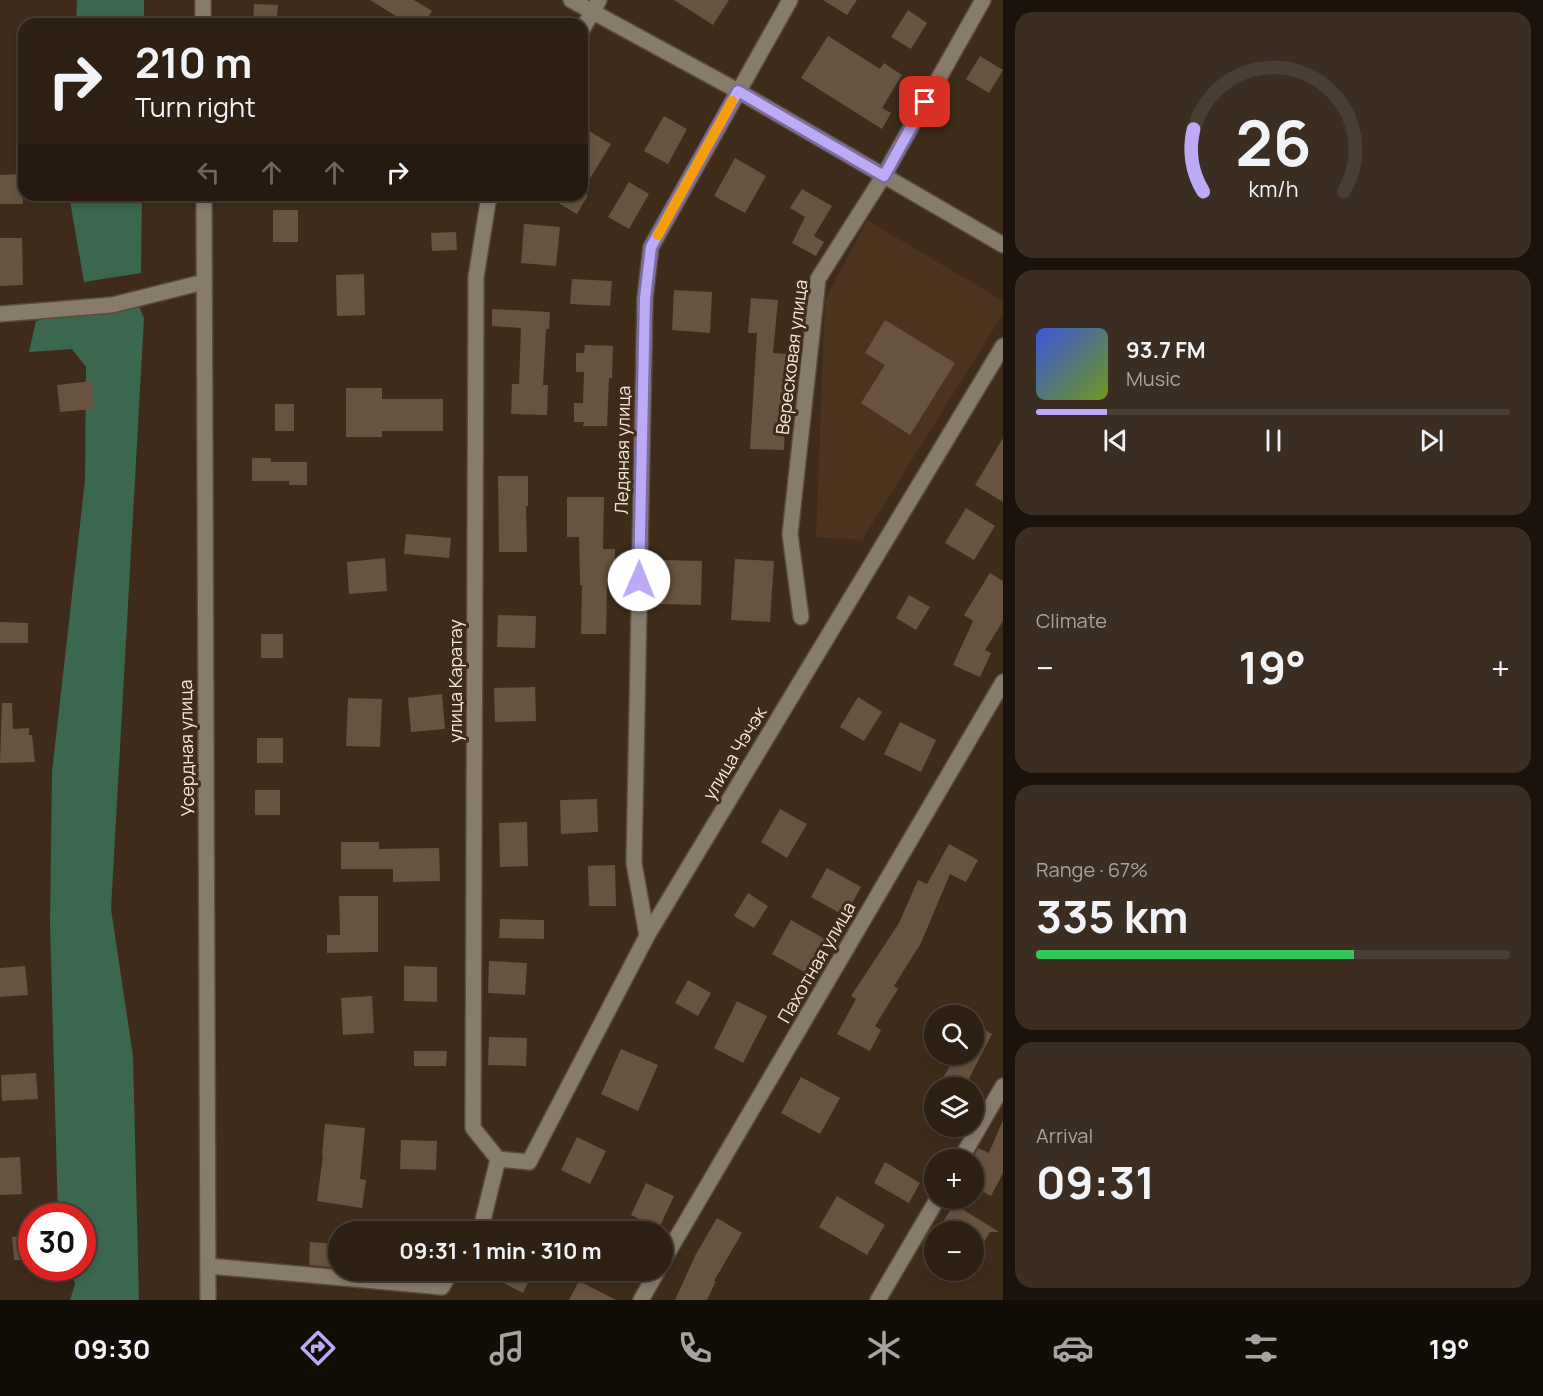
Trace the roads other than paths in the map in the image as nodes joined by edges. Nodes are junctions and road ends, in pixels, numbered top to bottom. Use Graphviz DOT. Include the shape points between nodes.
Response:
graph roads {
  1 [pos="203,0"];
  2 [pos="571,0"];
  3 [pos="790,0"];
  4 [pos="983,0"];
  5 [pos="596,6"];
  6 [pos="203,18"];
  7 [pos="588,20"];
  8 [pos="738,91"];
  9 [pos="884,176"];
  10 [pos="204,201"];
  11 [pos="488,201"];
  12 [pos="1003,245"];
  13 [pos="204,282"];
  14 [pos="0,314"];
  15 [pos="1003,346"];
  16 [pos="801,617"];
  17 [pos="1003,682"];
  18 [pos="647,936"];
  19 [pos="1003,1086"];
  20 [pos="966,1149"];
  21 [pos="498,1159"];
  22 [pos="932,1209"];
  23 [pos="483,1221"];
  24 [pos="673,1244"];
  25 [pos="209,1266"];
  26 [pos="328,1277"];
  27 [pos="375,1281"];
  28 [pos="446,1281"];
  29 [pos="652,1281"];
  30 [pos="208,1300"];
  31 [pos="641,1300"];
  32 [pos="878,1300"];
  1 -- 6 [label="street"];
  2 -- 5 [label="street"];
  3 -- 8 [label="street, Ледяная улица"];
  4 -- 9 [label="street, Вересковая улица"];
  5 -- 7 [label="street"];
  5 -- 8 [label="street"];
  8 -- 9 [label="street"];
  8 -- 18 [label="street, Ледяная улица" via="651,247 645,298 634,863"];
  9 -- 12 [label="street"];
  9 -- 16 [label="street, Вересковая улица" via="818,279 790,534"];
  10 -- 13 [label="street, Усердная улица"];
  11 -- 21 [label="street, улица Каратау" via="476,277 473,1128"];
  13 -- 14 [label="street" via="112,305"];
  13 -- 25 [label="street, Усердная улица"];
  15 -- 18 [label="street, улица Чэчэк"];
  17 -- 24 [label="street, Пахотная улица"];
  18 -- 21 [label="street, улица Чэчэк" via="529,1162"];
  19 -- 20 [label="street"];
  21 -- 23 [label="street"];
  22 -- 32 [label="street"];
  25 -- 26 [label="street"];
  25 -- 30 [label="street, Усердная улица"];
  27 -- 28 [label="street" via="442,1287"];
  29 -- 31 [label="street"];
}
